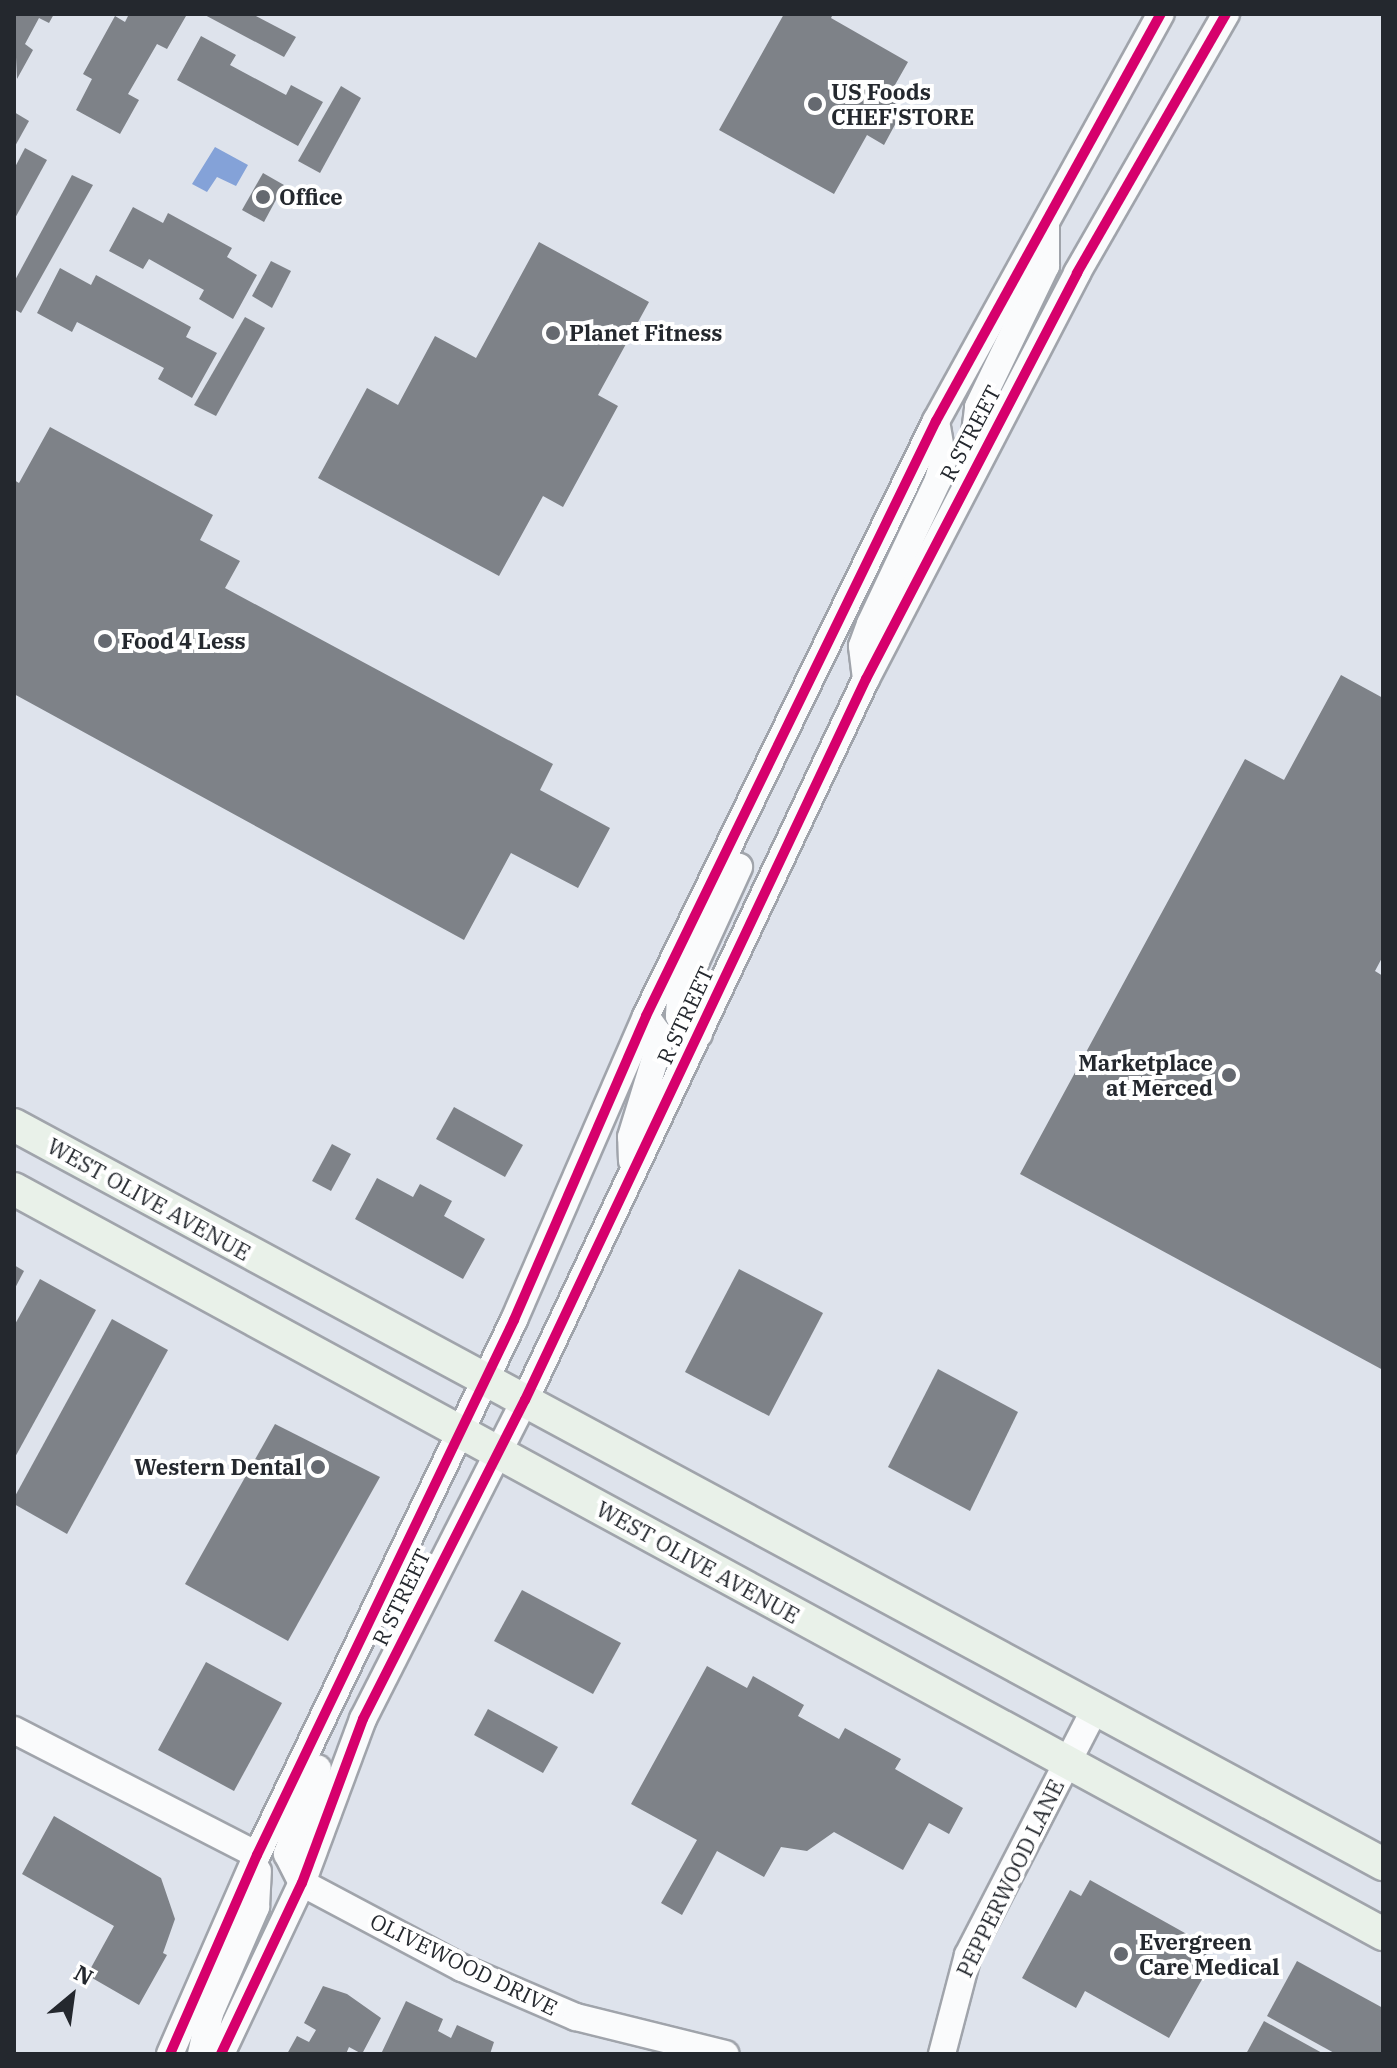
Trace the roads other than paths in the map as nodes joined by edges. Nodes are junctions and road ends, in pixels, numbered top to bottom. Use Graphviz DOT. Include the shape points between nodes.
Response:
graph roads {
  1 [pos="1161,14"];
  2 [pos="1226,14"];
  3 [pos="1046,221"];
  4 [pos="936,421"];
  5 [pos="985,446"];
  6 [pos="866,679"];
  7 [pos="748,809"];
  8 [pos="646,1016"];
  9 [pos="699,1034"];
  10 [pos="14,1125"];
  11 [pos="634,1168"];
  12 [pos="14,1189"];
  13 [pos="486,1380"];
  14 [pos="525,1400"];
  15 [pos="461,1433"];
  16 [pos="496,1452"];
  17 [pos="1095,1709"];
  18 [pos="324,1721"];
  19 [pos="14,1730"];
  20 [pos="1066,1763"];
  21 [pos="257,1855"];
  22 [pos="1383,1864"];
  23 [pos="302,1883"];
  24 [pos="1383,1934"];
  25 [pos="170,2054"];
  26 [pos="201,2054"];
  27 [pos="221,2054"];
  28 [pos="725,2054"];
  29 [pos="942,2054"];
  1 -- 3 [label="street, R STREET"];
  2 -- 5 [label="street, R STREET"];
  3 -- 4 [label="street, R STREET"];
  3 -- 5 [label="street" via="1046,266 978,407 975,433"];
  4 -- 6 [label="street" via="943,461 938,480 862,646"];
  4 -- 7 [label="street, R STREET"];
  5 -- 6 [label="street, R STREET"];
  6 -- 9 [label="street, R STREET"];
  7 -- 8 [label="street, R STREET"];
  7 -- 9 [label="street" via="749,845 680,996 679,1016"];
  8 -- 11 [label="street" via="657,1032 658,1049 631,1137"];
  8 -- 13 [label="street, R STREET"];
  9 -- 11 [label="street, R STREET"];
  10 -- 13 [label="main road, WEST OLIVE AVENUE"];
  11 -- 14 [label="street, R STREET"];
  12 -- 15 [label="main road, WEST OLIVE AVENUE"];
  13 -- 14 [label="main road, WEST OLIVE AVENUE"];
  13 -- 15 [label="street, R STREET"];
  14 -- 16 [label="street, R STREET"];
  14 -- 17 [label="main road, WEST OLIVE AVENUE"];
  15 -- 16 [label="main road, WEST OLIVE AVENUE"];
  15 -- 18 [label="street, R STREET"];
  16 -- 20 [label="main road, WEST OLIVE AVENUE"];
  16 -- 23 [label="street, R STREET" via="363,1719"];
  17 -- 20 [label="street, PEPPERWOOD LANE"];
  17 -- 22 [label="main road, WEST OLIVE AVENUE"];
  18 -- 21 [label="street, R STREET"];
  18 -- 23 [label="street" via="324,1752 287,1854"];
  19 -- 21 [label="street"];
  20 -- 24 [label="main road, WEST OLIVE AVENUE"];
  20 -- 29 [label="street, PEPPERWOOD LANE" via="968,1955"];
  21 -- 25 [label="street, R STREET"];
  21 -- 26 [label="street" via="256,1907 210,2013"];
  23 -- 27 [label="street, R STREET"];
  23 -- 28 [label="street, OLIVEWOOD DRIVE" via="462,1968 576,2017"];
}
